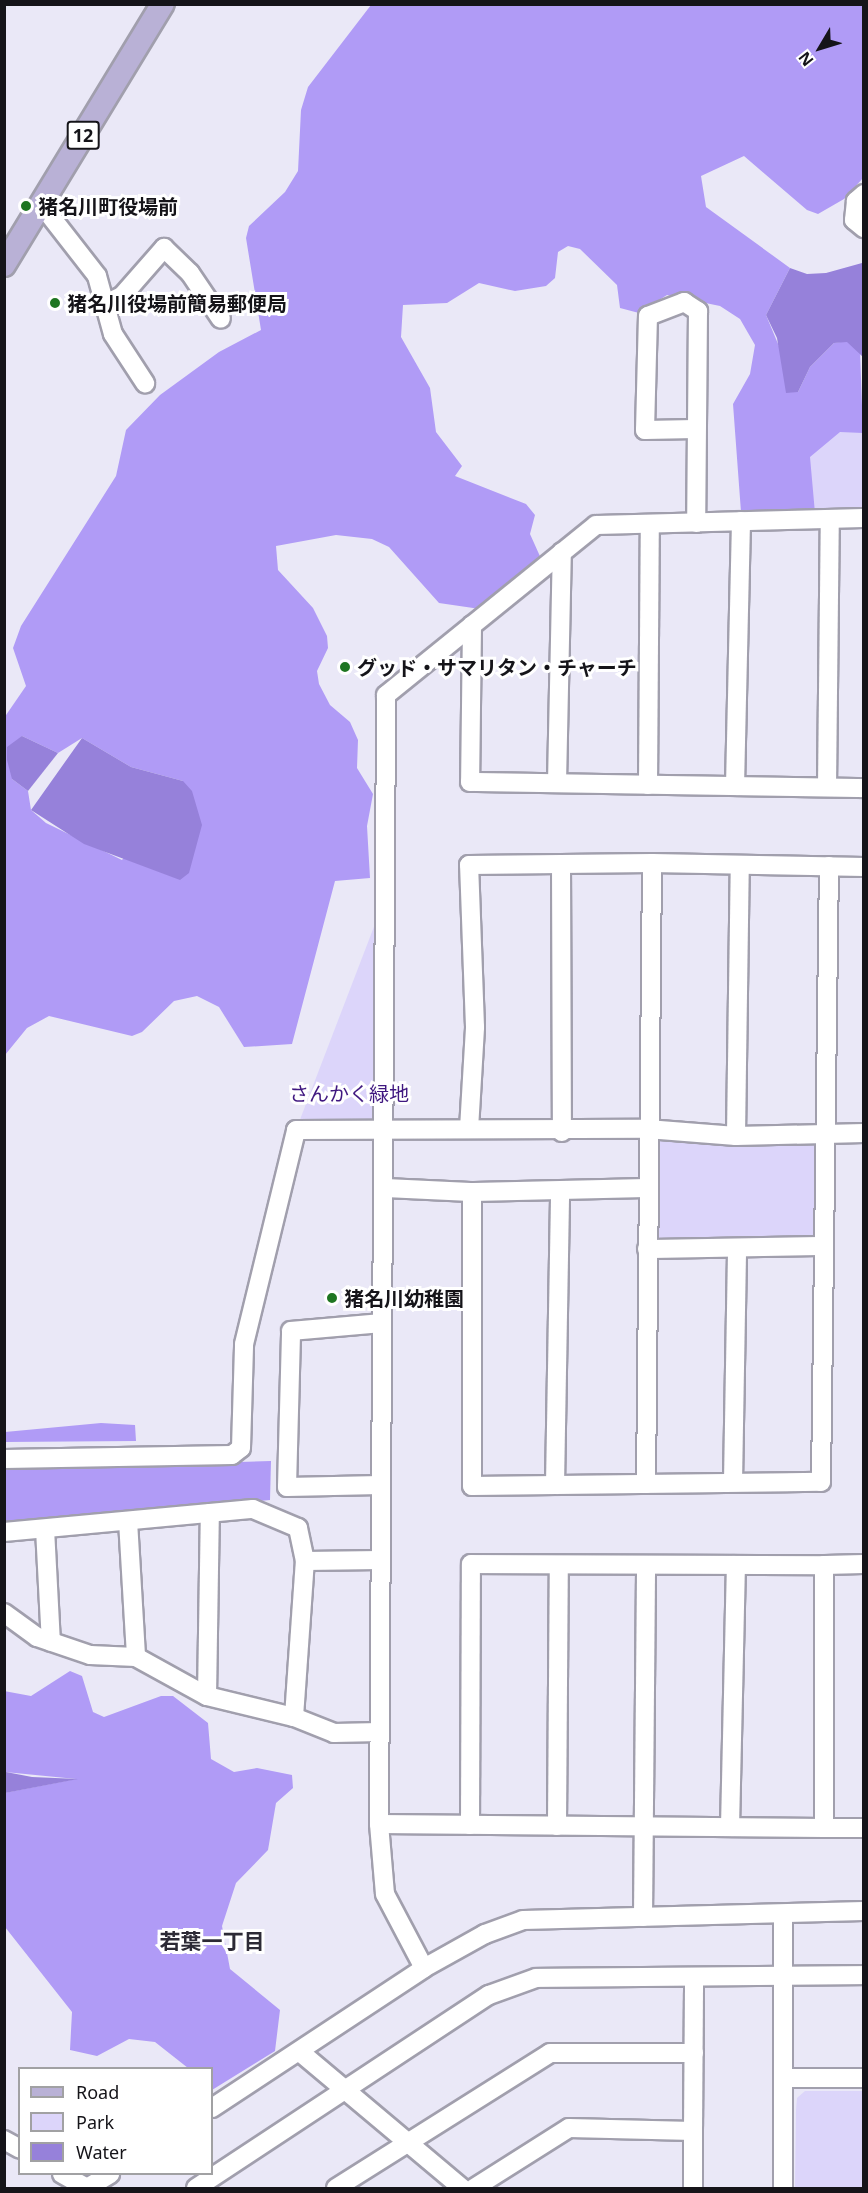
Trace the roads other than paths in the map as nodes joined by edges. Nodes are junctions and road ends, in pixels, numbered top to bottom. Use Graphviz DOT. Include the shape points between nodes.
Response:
graph roads {
  1 [pos="163,4"];
  2 [pos="864,194"];
  3 [pos="41,204"];
  4 [pos="864,228"];
  5 [pos="4,265"];
  6 [pos="105,304"];
  7 [pos="221,319"];
  8 [pos="145,383"];
  9 [pos="695,429"];
  10 [pos="864,518"];
  11 [pos="830,519"];
  12 [pos="741,521"];
  13 [pos="696,523"];
  14 [pos="650,524"];
  15 [pos="562,552"];
  16 [pos="472,625"];
  17 [pos="557,783"];
  18 [pos="648,785"];
  19 [pos="735,786"];
  20 [pos="827,788"];
  21 [pos="864,788"];
  22 [pos="652,863"];
  23 [pos="561,864"];
  24 [pos="740,865"];
  25 [pos="829,866"];
  26 [pos="864,867"];
  27 [pos="384,1129"];
  28 [pos="469,1129"];
  29 [pos="647,1130"];
  30 [pos="562,1132"];
  31 [pos="864,1133"];
  32 [pos="826,1134"];
  33 [pos="736,1136"];
  34 [pos="384,1188"];
  35 [pos="648,1188"];
  36 [pos="472,1192"];
  37 [pos="560,1192"];
  38 [pos="824,1246"];
  39 [pos="647,1249"];
  40 [pos="737,1250"];
  41 [pos="382,1323"];
  42 [pos="4,1459"];
  43 [pos="734,1482"];
  44 [pos="646,1484"];
  45 [pos="380,1485"];
  46 [pos="555,1485"];
  47 [pos="210,1514"];
  48 [pos="128,1521"];
  49 [pos="45,1528"];
  50 [pos="4,1532"];
  51 [pos="380,1560"];
  52 [pos="305,1561"];
  53 [pos="864,1564"];
  54 [pos="646,1565"];
  55 [pos="736,1565"];
  56 [pos="824,1565"];
  57 [pos="559,1566"];
  58 [pos="4,1613"];
  59 [pos="51,1642"];
  60 [pos="136,1657"];
  61 [pos="207,1695"];
  62 [pos="294,1717"];
  63 [pos="380,1732"];
  64 [pos="379,1824"];
  65 [pos="470,1825"];
  66 [pos="557,1826"];
  67 [pos="645,1827"];
  68 [pos="730,1827"];
  69 [pos="824,1828"];
  70 [pos="864,1828"];
  71 [pos="864,1911"];
  72 [pos="783,1916"];
  73 [pos="643,1917"];
  74 [pos="424,1968"];
  75 [pos="784,1974"];
  76 [pos="864,1975"];
  77 [pos="694,1977"];
  78 [pos="300,2052"];
  79 [pos="694,2053"];
  80 [pos="785,2078"];
  81 [pos="864,2078"];
  82 [pos="345,2090"];
  83 [pos="213,2107"];
  84 [pos="693,2131"];
  85 [pos="4,2140"];
  86 [pos="406,2143"];
  87 [pos="18,2148"];
  88 [pos="64,2175"];
  89 [pos="108,2175"];
  90 [pos="87,2188"];
  91 [pos="196,2188"];
  92 [pos="336,2188"];
  93 [pos="462,2188"];
  94 [pos="474,2188"];
  95 [pos="693,2188"];
  96 [pos="783,2188"];
  1 -- 3 [label="main road, 12"];
  2 -- 4 [label="street" via="856,201 854,220"];
  3 -- 5 [label="main road, 12"];
  3 -- 6 [label="street" via="97,276"];
  6 -- 7 [label="street" via="122,296 164,248 190,273"];
  6 -- 8 [label="street" via="113,334"];
  9 -- 9 [label="street" via="698,311 684,302 648,316 645,430"];
  9 -- 13 [label="street"];
  10 -- 11 [label="street"];
  11 -- 12 [label="street"];
  11 -- 20 [label="street"];
  12 -- 13 [label="street"];
  12 -- 19 [label="street"];
  13 -- 14 [label="street"];
  14 -- 15 [label="street" via="596,525"];
  14 -- 18 [label="street"];
  15 -- 16 [label="street"];
  15 -- 17 [label="street"];
  16 -- 17 [label="street" via="470,782"];
  16 -- 27 [label="street" via="386,695"];
  17 -- 18 [label="street"];
  18 -- 19 [label="street"];
  19 -- 20 [label="street"];
  20 -- 21 [label="street"];
  22 -- 23 [label="street"];
  22 -- 24 [label="street"];
  22 -- 29 [label="street"];
  23 -- 28 [label="street" via="469,866 475,1027"];
  23 -- 30 [label="street"];
  24 -- 25 [label="street"];
  24 -- 33 [label="street"];
  25 -- 26 [label="street"];
  25 -- 32 [label="street"];
  27 -- 28 [label="street"];
  27 -- 34 [label="street"];
  27 -- 42 [label="street" via="296,1130 244,1344 241,1448 232,1455"];
  28 -- 30 [label="street"];
  29 -- 30 [label="street"];
  29 -- 33 [label="street"];
  29 -- 35 [label="street"];
  31 -- 32 [label="street"];
  32 -- 33 [label="street"];
  32 -- 38 [label="street"];
  34 -- 36 [label="street"];
  34 -- 41 [label="street"];
  35 -- 37 [label="street"];
  35 -- 39 [label="street"];
  36 -- 37 [label="street"];
  36 -- 46 [label="street" via="472,1486"];
  37 -- 46 [label="street"];
  38 -- 40 [label="street"];
  38 -- 43 [label="street" via="821,1482"];
  39 -- 40 [label="street"];
  39 -- 44 [label="street"];
  40 -- 43 [label="street"];
  41 -- 45 [label="street"];
  41 -- 45 [label="street" via="291,1331 287,1487"];
  43 -- 44 [label="street"];
  44 -- 46 [label="street"];
  45 -- 51 [label="street"];
  47 -- 48 [label="street"];
  47 -- 52 [label="street" via="253,1509 297,1528"];
  47 -- 61 [label="street"];
  48 -- 49 [label="street"];
  48 -- 60 [label="street"];
  49 -- 50 [label="street"];
  49 -- 59 [label="street"];
  51 -- 52 [label="street"];
  51 -- 63 [label="street"];
  52 -- 62 [label="street"];
  53 -- 56 [label="street"];
  54 -- 55 [label="street"];
  54 -- 57 [label="street"];
  54 -- 67 [label="street"];
  55 -- 56 [label="street"];
  55 -- 68 [label="street"];
  56 -- 69 [label="street"];
  57 -- 65 [label="street" via="471,1564"];
  57 -- 66 [label="street"];
  58 -- 59 [label="street"];
  59 -- 60 [label="street" via="90,1655"];
  60 -- 61 [label="street"];
  61 -- 62 [label="street"];
  62 -- 63 [label="street" via="334,1733"];
  63 -- 64 [label="street"];
  64 -- 65 [label="street"];
  64 -- 74 [label="street" via="385,1894"];
  65 -- 66 [label="street"];
  66 -- 67 [label="street"];
  67 -- 68 [label="street"];
  67 -- 73 [label="street"];
  68 -- 69 [label="street"];
  69 -- 70 [label="street"];
  71 -- 72 [label="street"];
  72 -- 73 [label="street"];
  72 -- 75 [label="street"];
  73 -- 74 [label="street" via="523,1920 485,1934"];
  74 -- 78 [label="street"];
  75 -- 76 [label="street"];
  75 -- 77 [label="street"];
  75 -- 80 [label="street"];
  77 -- 79 [label="street"];
  77 -- 82 [label="street" via="536,1978 489,1995"];
  78 -- 82 [label="street"];
  78 -- 83 [label="street"];
  79 -- 84 [label="street"];
  79 -- 86 [label="street" via="550,2053"];
  80 -- 81 [label="street"];
  80 -- 96 [label="street"];
  82 -- 86 [label="street"];
  82 -- 91 [label="street"];
  84 -- 94 [label="street" via="569,2128"];
  84 -- 95 [label="street"];
  85 -- 87 [label="street"];
  86 -- 92 [label="street"];
  86 -- 93 [label="street"];
  88 -- 90 [label="street"];
  89 -- 90 [label="street"];
}
